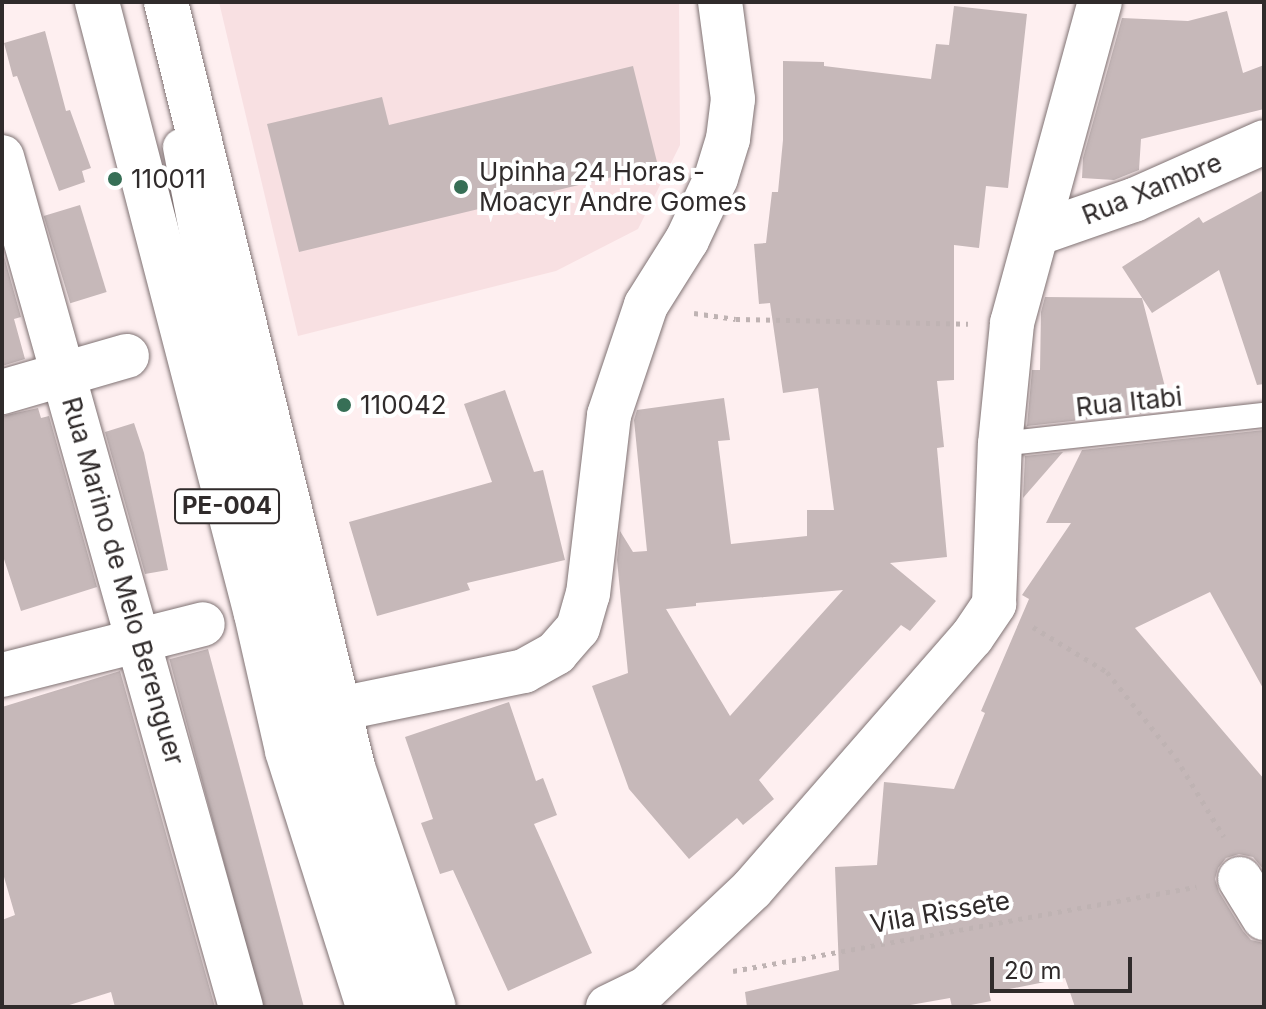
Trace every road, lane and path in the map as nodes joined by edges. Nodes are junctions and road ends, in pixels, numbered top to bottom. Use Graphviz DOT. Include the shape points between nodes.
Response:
graph roads {
  1 [pos="97,2"];
  2 [pos="113,2"];
  3 [pos="145,2"];
  4 [pos="166,2"];
  5 [pos="720,2"];
  6 [pos="1100,2"];
  7 [pos="1264,142"];
  8 [pos="2,157"];
  9 [pos="1039,233"];
  10 [pos="646,305"];
  11 [pos="1012,323"];
  12 [pos="127,356"];
  13 [pos="66,375"];
  14 [pos="2,392"];
  15 [pos="1264,415"];
  16 [pos="1000,444"];
  17 [pos="994,604"];
  18 [pos="203,624"];
  19 [pos="139,640"];
  20 [pos="2,675"];
  21 [pos="339,709"];
  22 [pos="1240,879"];
  23 [pos="1264,918"];
  24 [pos="723,973"];
  25 [pos="241,1007"];
  26 [pos="368,1007"];
  27 [pos="382,1007"];
  28 [pos="403,1007"];
  29 [pos="434,1007"];
  30 [pos="608,1007"];
  1 -- 26 [label="street, PE-004" via="287,751"];
  2 -- 27 [label="street" via="302,739"];
  3 -- 28 [label="street" via="262,521 357,867"];
  4 -- 21 [label="street, PE-004"];
  5 -- 10 [label="street" via="733,99 728,139 687,240"];
  6 -- 9 [label="street"];
  7 -- 9 [label="street, Rua Xambre" via="1134,200"];
  8 -- 13 [label="street, Rua Marino de Melo Berenguer"];
  9 -- 11 [label="street"];
  10 -- 11 [label="path" via="736,319"];
  10 -- 21 [label="street" via="609,415 588,594 578,628 556,653 524,671"];
  11 -- 16 [label="street"];
  12 -- 13 [label="street"];
  13 -- 14 [label="street"];
  13 -- 19 [label="street, Rua Marino de Melo Berenguer"];
  15 -- 16 [label="lane, Rua Itabi"];
  16 -- 17 [label="street"];
  17 -- 22 [label="path" via="1107,672 1184,769 1226,840"];
  17 -- 30 [label="street" via="972,637 752,889 647,988"];
  18 -- 19 [label="street"];
  19 -- 20 [label="street"];
  19 -- 25 [label="street, Rua Marino de Melo Berenguer"];
  21 -- 29 [label="street, PE-004" via="353,767"];
  22 -- 23 [label="street"];
  22 -- 24 [label="path, Vila Rissete"];
}
